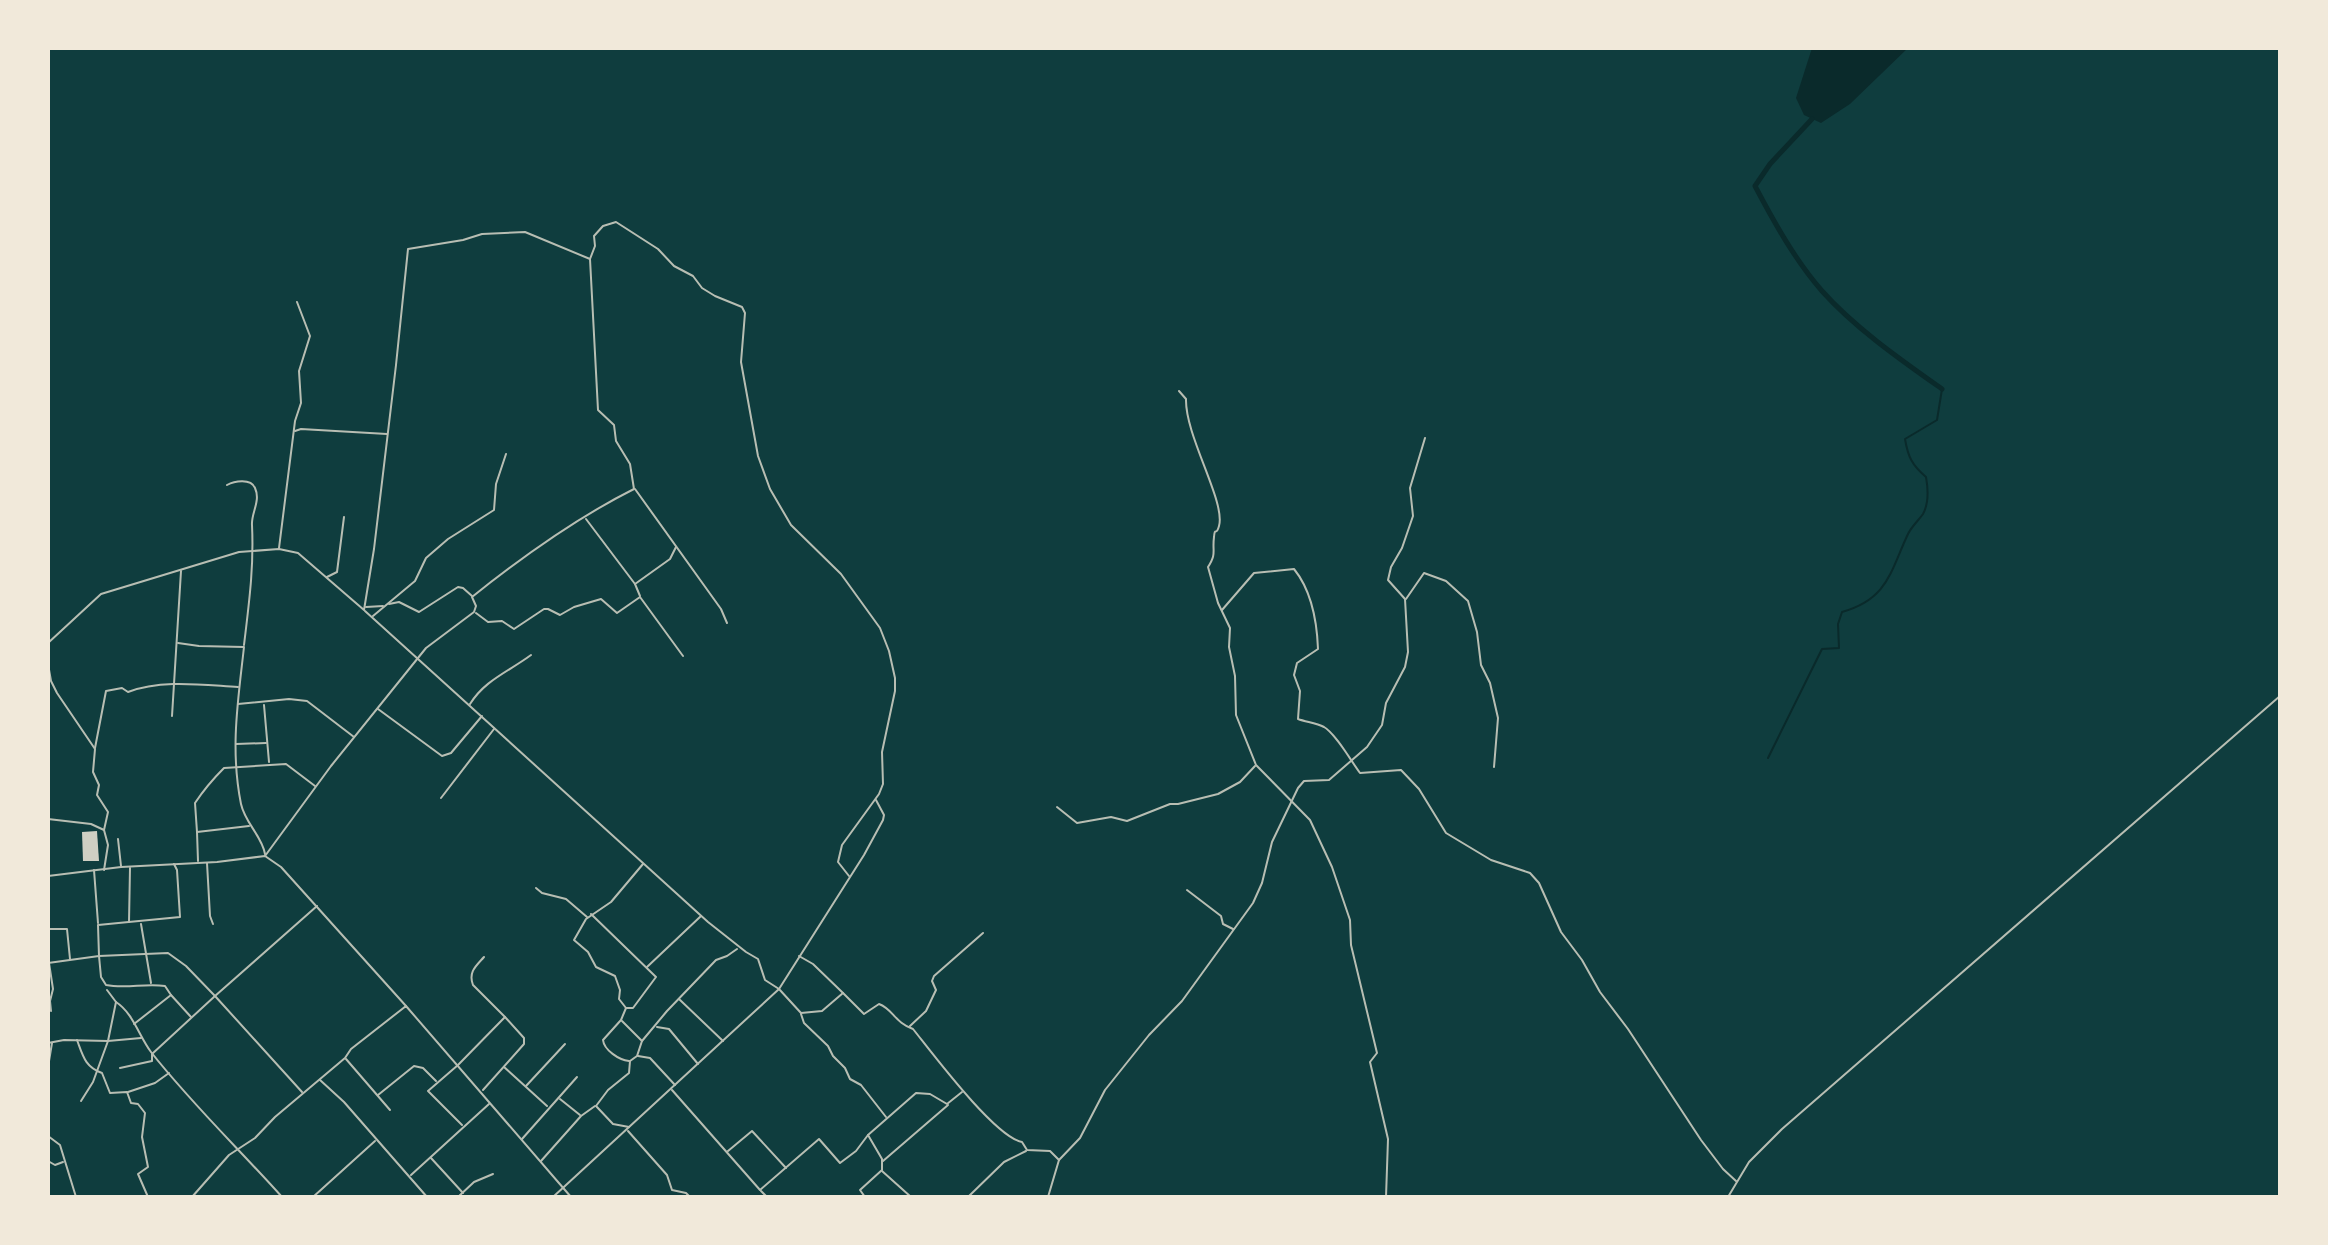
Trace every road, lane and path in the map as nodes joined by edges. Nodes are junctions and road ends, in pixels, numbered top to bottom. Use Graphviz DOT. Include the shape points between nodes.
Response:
graph roads {
  1 [pos="590,259"];
  2 [pos="297,302"];
  3 [pos="1179,391"];
  4 [pos="294,432"];
  5 [pos="387,434"];
  6 [pos="1425,438"];
  7 [pos="506,454"];
  8 [pos="227,485"];
  9 [pos="634,489"];
  10 [pos="344,517"];
  11 [pos="585,518"];
  12 [pos="677,546"];
  13 [pos="279,549"];
  14 [pos="252,551"];
  15 [pos="181,569"];
  16 [pos="326,577"];
  17 [pos="635,584"];
  18 [pos="472,597"];
  19 [pos="640,597"];
  20 [pos="1405,599"];
  21 [pos="387,605"];
  22 [pos="365,608"];
  23 [pos="1222,610"];
  24 [pos="474,612"];
  25 [pos="372,617"];
  26 [pos="727,623"];
  27 [pos="48,643"];
  28 [pos="178,643"];
  29 [pos="244,647"];
  30 [pos="531,655"];
  31 [pos="683,656"];
  32 [pos="418,658"];
  33 [pos="48,664"];
  34 [pos="174,685"];
  35 [pos="240,687"];
  36 [pos="2280,696"];
  37 [pos="264,703"];
  38 [pos="237,704"];
  39 [pos="469,705"];
  40 [pos="377,708"];
  41 [pos="172,716"];
  42 [pos="482,716"];
  43 [pos="494,728"];
  44 [pos="354,737"];
  45 [pos="268,743"];
  46 [pos="235,744"];
  47 [pos="95,749"];
  48 [pos="1352,763"];
  49 [pos="269,764"];
  50 [pos="237,765"];
  51 [pos="1256,765"];
  52 [pos="1494,767"];
  53 [pos="316,786"];
  54 [pos="441,798"];
  55 [pos="875,799"];
  56 [pos="1292,804"];
  57 [pos="1057,807"];
  58 [pos="48,819"];
  59 [pos="249,826"];
  60 [pos="104,830"];
  61 [pos="197,832"];
  62 [pos="118,839"];
  63 [pos="265,856"];
  64 [pos="198,862"];
  65 [pos="207,863"];
  66 [pos="643,863"];
  67 [pos="174,864"];
  68 [pos="130,866"];
  69 [pos="121,867"];
  70 [pos="94,870"];
  71 [pos="104,870"];
  72 [pos="48,876"];
  73 [pos="849,876"];
  74 [pos="536,888"];
  75 [pos="1187,890"];
  76 [pos="317,906"];
  77 [pos="701,915"];
  78 [pos="589,916"];
  79 [pos="140,922"];
  80 [pos="129,923"];
  81 [pos="213,924"];
  82 [pos="98,925"];
  83 [pos="48,929"];
  84 [pos="1234,930"];
  85 [pos="983,933"];
  86 [pos="739,947"];
  87 [pos="144,955"];
  88 [pos="99,956"];
  89 [pos="798,956"];
  90 [pos="484,957"];
  91 [pos="70,959"];
  92 [pos="49,963"];
  93 [pos="646,967"];
  94 [pos="151,985"];
  95 [pos="779,989"];
  96 [pos="107,990"];
  97 [pos="843,993"];
  98 [pos="171,995"];
  99 [pos="215,996"];
  100 [pos="679,999"];
  101 [pos="116,1002"];
  102 [pos="406,1006"];
  103 [pos="626,1008"];
  104 [pos="51,1011"];
  105 [pos="801,1013"];
  106 [pos="505,1017"];
  107 [pos="192,1018"];
  108 [pos="621,1020"];
  109 [pos="133,1024"];
  110 [pos="656,1027"];
  111 [pos="910,1027"];
  112 [pos="142,1038"];
  113 [pos="77,1040"];
  114 [pos="108,1041"];
  115 [pos="642,1041"];
  116 [pos="50,1042"];
  117 [pos="723,1042"];
  118 [pos="565,1044"];
  119 [pos="152,1054"];
  120 [pos="637,1056"];
  121 [pos="345,1058"];
  122 [pos="630,1061"];
  123 [pos="458,1065"];
  124 [pos="698,1065"];
  125 [pos="48,1067"];
  126 [pos="503,1067"];
  127 [pos="120,1068"];
  128 [pos="97,1071"];
  129 [pos="169,1072"];
  130 [pos="577,1077"];
  131 [pos="319,1078"];
  132 [pos="436,1082"];
  133 [pos="675,1085"];
  134 [pos="525,1087"];
  135 [pos="671,1089"];
  136 [pos="482,1091"];
  137 [pos="127,1092"];
  138 [pos="963,1092"];
  139 [pos="303,1093"];
  140 [pos="378,1095"];
  141 [pos="559,1099"];
  142 [pos="81,1101"];
  143 [pos="491,1102"];
  144 [pos="949,1104"];
  145 [pos="596,1106"];
  146 [pos="549,1107"];
  147 [pos="390,1110"];
  148 [pos="581,1116"];
  149 [pos="887,1118"];
  150 [pos="462,1125"];
  151 [pos="629,1128"];
  152 [pos="868,1135"];
  153 [pos="48,1136"];
  154 [pos="376,1140"];
  155 [pos="522,1140"];
  156 [pos="238,1148"];
  157 [pos="1027,1150"];
  158 [pos="727,1152"];
  159 [pos="430,1157"];
  160 [pos="1059,1160"];
  161 [pos="48,1161"];
  162 [pos="64,1162"];
  163 [pos="540,1162"];
  164 [pos="882,1162"];
  165 [pos="786,1168"];
  166 [pos="882,1170"];
  167 [pos="493,1174"];
  168 [pos="410,1175"];
  169 [pos="1736,1181"];
  170 [pos="563,1188"];
  171 [pos="760,1190"];
  172 [pos="463,1193"];
  173 [pos="76,1197"];
  174 [pos="148,1197"];
  175 [pos="192,1197"];
  176 [pos="282,1197"];
  177 [pos="313,1197"];
  178 [pos="427,1197"];
  179 [pos="458,1197"];
  180 [pos="553,1197"];
  181 [pos="571,1197"];
  182 [pos="690,1197"];
  183 [pos="767,1197"];
  184 [pos="865,1197"];
  185 [pos="911,1197"];
  186 [pos="968,1197"];
  187 [pos="1048,1197"];
  188 [pos="1386,1197"];
  189 [pos="1728,1197"];
  1 -- 5 [label="street" via="525,232 482,234 408,249"];
  1 -- 9 [label="street" via="598,410 614,425"];
  1 -- 55 [label="street" via="594,236 616,222 658,249 702,288 744,309 741,362 758,456 770,489 791,525 841,574 880,628 889,651 895,691 882,752 883,784"];
  2 -- 4 [label="street" via="310,336 299,371 301,403"];
  3 -- 23 [label="street" via="1186,399 1193,440 1217,503 1220,525 1208,567"];
  4 -- 5 [label="street"];
  4 -- 13 [label="street"];
  5 -- 22 [label="street"];
  6 -- 20 [label="street" via="1410,488 1413,516 1388,580"];
  7 -- 21 [label="street" via="494,510 426,558 415,581"];
  8 -- 14 [label="street" via="237,480 255,489"];
  9 -- 11 [label="street"];
  9 -- 12 [label="street"];
  10 -- 16 [label="street" via="337,572"];
  11 -- 17 [label="street"];
  11 -- 18 [label="street"];
  12 -- 17 [label="street" via="670,559"];
  12 -- 26 [label="street"];
  13 -- 14 [label="street"];
  13 -- 16 [label="street" via="298,553"];
  14 -- 15 [label="street"];
  14 -- 29 [label="street"];
  15 -- 27 [label="street" via="101,594"];
  15 -- 28 [label="street"];
  16 -- 22 [label="street"];
  17 -- 19 [label="street"];
  18 -- 21 [label="street" via="458,587 422,612 399,602"];
  18 -- 24 [label="street"];
  19 -- 24 [label="street" via="617,613 601,599 560,615 544,609 514,629"];
  19 -- 31 [label="street"];
  20 -- 48 [label="street" via="1405,667 1386,703 1382,725"];
  20 -- 52 [label="street" via="1424,573 1446,581 1468,601 1498,718"];
  21 -- 22 [label="street"];
  21 -- 25 [label="street"];
  22 -- 25 [label="street"];
  23 -- 48 [label="street" via="1254,573 1294,569 1317,625 1318,649 1297,663 1298,719 1333,734"];
  23 -- 51 [label="street" via="1230,628 1236,715"];
  24 -- 32 [label="street"];
  25 -- 32 [label="street"];
  28 -- 29 [label="street"];
  28 -- 34 [label="street"];
  29 -- 35 [label="street"];
  30 -- 39 [label="street" via="478,690"];
  32 -- 39 [label="street"];
  32 -- 40 [label="street"];
  33 -- 47 [label="street" via="57,693"];
  34 -- 35 [label="street"];
  34 -- 41 [label="street"];
  34 -- 47 [label="street" via="106,691"];
  35 -- 38 [label="street"];
  36 -- 169 [label="street" via="1782,1129"];
  37 -- 38 [label="street"];
  37 -- 44 [label="street" via="307,701"];
  37 -- 45 [label="street"];
  38 -- 46 [label="street"];
  39 -- 42 [label="street"];
  40 -- 42 [label="street" via="442,756 451,753"];
  40 -- 44 [label="street"];
  42 -- 43 [label="street"];
  43 -- 54 [label="street"];
  43 -- 66 [label="street"];
  44 -- 53 [label="street"];
  45 -- 46 [label="street"];
  45 -- 49 [label="street"];
  46 -- 50 [label="street"];
  47 -- 60 [label="street" via="97,795 108,812"];
  48 -- 56 [label="street" via="1329,780 1304,781"];
  48 -- 169 [label="street" via="1360,773 1401,770 1446,833 1491,860 1530,873 1600,992 1701,1140"];
  49 -- 50 [label="street"];
  49 -- 53 [label="street" via="286,764"];
  50 -- 59 [label="street"];
  50 -- 61 [label="street" via="224,768 195,803"];
  51 -- 56 [label="street"];
  51 -- 57 [label="street" via="1218,794 1170,804 1127,821 1111,817 1077,823"];
  53 -- 63 [label="street"];
  55 -- 73 [label="street" via="883,820"];
  55 -- 73 [label="street" via="837,857"];
  56 -- 84 [label="street" via="1272,842 1253,903"];
  56 -- 188 [label="street" via="1317,833 1350,920 1377,1053 1370,1062 1388,1139"];
  58 -- 60 [label="street"];
  59 -- 61 [label="street"];
  59 -- 63 [label="street"];
  60 -- 71 [label="street"];
  61 -- 64 [label="street"];
  62 -- 69 [label="street"];
  63 -- 65 [label="street"];
  63 -- 76 [label="street"];
  64 -- 65 [label="street"];
  64 -- 67 [label="street"];
  65 -- 81 [label="street"];
  66 -- 77 [label="street"];
  66 -- 78 [label="street" via="611,902"];
  67 -- 68 [label="street"];
  67 -- 79 [label="street" via="180,917"];
  68 -- 69 [label="street"];
  68 -- 80 [label="street"];
  69 -- 71 [label="street"];
  70 -- 71 [label="street"];
  70 -- 72 [label="street"];
  70 -- 82 [label="street"];
  73 -- 89 [label="street"];
  74 -- 78 [label="street" via="566,899"];
  75 -- 84 [label="street"];
  76 -- 99 [label="street"];
  76 -- 102 [label="street"];
  77 -- 86 [label="street"];
  77 -- 93 [label="street"];
  78 -- 93 [label="street"];
  78 -- 103 [label="street" via="574,940 596,967 615,976"];
  79 -- 80 [label="street"];
  79 -- 87 [label="street"];
  80 -- 82 [label="street"];
  82 -- 88 [label="street"];
  83 -- 91 [label="street" via="67,929"];
  84 -- 160 [label="street" via="1182,1001 1112,1079 1080,1138"];
  85 -- 111 [label="street" via="934,976 936,990 929,1006"];
  86 -- 95 [label="street" via="758,959 765,980"];
  86 -- 100 [label="street" via="716,960"];
  87 -- 88 [label="street"];
  87 -- 94 [label="street"];
  87 -- 99 [label="street" via="160,952 175,957"];
  88 -- 91 [label="street"];
  88 -- 94 [label="street" via="106,985"];
  89 -- 95 [label="street"];
  89 -- 97 [label="street"];
  90 -- 106 [label="street" via="470,979"];
  91 -- 92 [label="street"];
  92 -- 104 [label="street"];
  93 -- 103 [label="street" via="656,978 633,1008"];
  94 -- 98 [label="street" via="165,986"];
  95 -- 105 [label="street"];
  95 -- 117 [label="street"];
  96 -- 101 [label="street"];
  97 -- 105 [label="street" via="822,1011"];
  97 -- 111 [label="street" via="864,1014 879,1004"];
  98 -- 107 [label="street"];
  98 -- 109 [label="street"];
  99 -- 107 [label="street"];
  99 -- 139 [label="street"];
  100 -- 110 [label="street"];
  100 -- 117 [label="street"];
  101 -- 109 [label="street"];
  101 -- 114 [label="street"];
  102 -- 121 [label="street"];
  102 -- 123 [label="street"];
  103 -- 108 [label="street"];
  105 -- 149 [label="street" via="804,1023"];
  106 -- 123 [label="street"];
  106 -- 126 [label="street" via="525,1041"];
  107 -- 119 [label="street"];
  108 -- 115 [label="street"];
  108 -- 122 [label="street" via="602,1042"];
  109 -- 112 [label="street"];
  110 -- 115 [label="street"];
  110 -- 124 [label="street" via="669,1029"];
  111 -- 138 [label="street"];
  112 -- 114 [label="street"];
  112 -- 119 [label="street"];
  113 -- 114 [label="street"];
  113 -- 116 [label="street"];
  113 -- 128 [label="street" via="86,1063"];
  114 -- 128 [label="street"];
  115 -- 120 [label="street"];
  116 -- 125 [label="street"];
  117 -- 124 [label="street"];
  118 -- 134 [label="street"];
  119 -- 127 [label="street" via="150,1062"];
  119 -- 129 [label="street"];
  120 -- 122 [label="street"];
  120 -- 133 [label="street" via="650,1058"];
  121 -- 131 [label="street"];
  121 -- 140 [label="street"];
  122 -- 145 [label="street" via="629,1073"];
  123 -- 132 [label="street"];
  123 -- 136 [label="street"];
  124 -- 133 [label="street"];
  126 -- 134 [label="street"];
  126 -- 136 [label="street"];
  128 -- 137 [label="street" via="110,1093"];
  128 -- 142 [label="street"];
  129 -- 137 [label="street"];
  129 -- 156 [label="street"];
  130 -- 141 [label="street"];
  131 -- 139 [label="street"];
  131 -- 154 [label="street"];
  132 -- 140 [label="street" via="414,1066"];
  132 -- 150 [label="street" via="428,1091"];
  133 -- 135 [label="street"];
  134 -- 146 [label="street"];
  135 -- 151 [label="street"];
  135 -- 158 [label="street"];
  136 -- 143 [label="street"];
  137 -- 174 [label="street" via="131,1103 145,1113 142,1137 148,1167 138,1174"];
  138 -- 144 [label="street"];
  138 -- 157 [label="street"];
  139 -- 156 [label="street"];
  140 -- 147 [label="street"];
  141 -- 146 [label="street"];
  141 -- 148 [label="street"];
  143 -- 150 [label="street"];
  143 -- 155 [label="street"];
  144 -- 149 [label="street" via="920,1091"];
  144 -- 164 [label="street"];
  145 -- 148 [label="street"];
  145 -- 151 [label="street" via="613,1124"];
  146 -- 155 [label="street"];
  148 -- 163 [label="street"];
  149 -- 152 [label="street"];
  150 -- 159 [label="street"];
  151 -- 170 [label="street"];
  151 -- 182 [label="street" via="667,1175 672,1190"];
  152 -- 164 [label="street"];
  152 -- 165 [label="street" via="842,1162 819,1139"];
  153 -- 162 [label="street" via="60,1145"];
  154 -- 168 [label="street"];
  154 -- 177 [label="street"];
  155 -- 163 [label="street"];
  156 -- 175 [label="street"];
  156 -- 176 [label="street"];
  157 -- 160 [label="street" via="1050,1151"];
  157 -- 186 [label="street" via="1004,1162"];
  158 -- 165 [label="street" via="752,1131"];
  158 -- 171 [label="street"];
  159 -- 168 [label="street"];
  159 -- 172 [label="street"];
  160 -- 187 [label="street"];
  161 -- 162 [label="street"];
  162 -- 173 [label="street"];
  163 -- 170 [label="street"];
  164 -- 166 [label="street"];
  165 -- 171 [label="street"];
  166 -- 184 [label="street" via="861,1188"];
  166 -- 185 [label="street"];
  167 -- 172 [label="street"];
  168 -- 178 [label="street"];
  169 -- 189 [label="street"];
  170 -- 180 [label="street"];
  170 -- 181 [label="street"];
  171 -- 183 [label="street"];
  172 -- 179 [label="street"];
}
